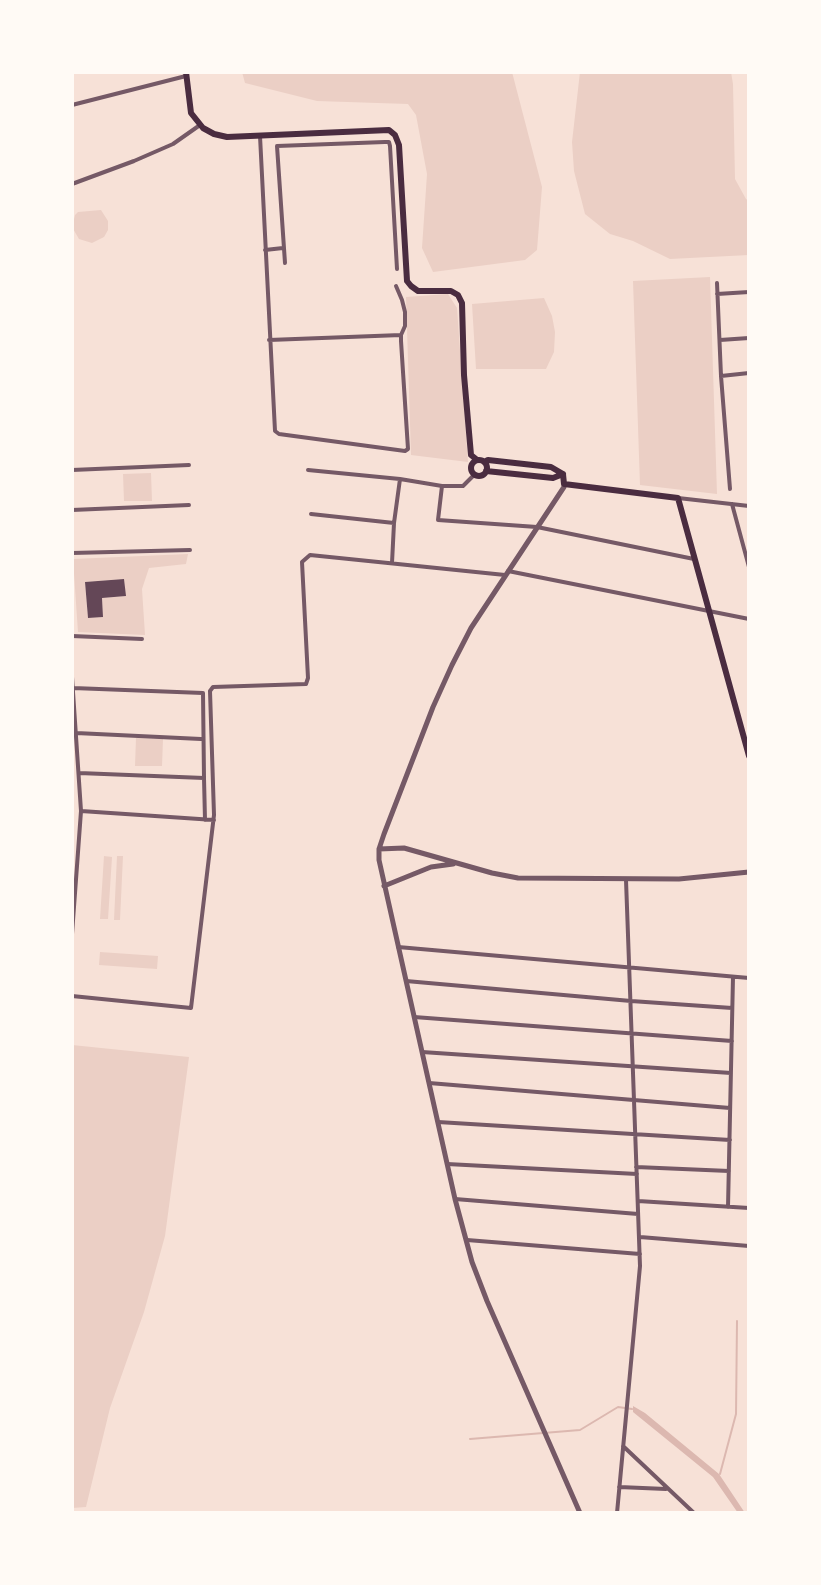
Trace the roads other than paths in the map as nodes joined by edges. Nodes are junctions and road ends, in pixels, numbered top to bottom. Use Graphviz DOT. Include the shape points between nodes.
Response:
graph roads {
  1 [pos="186,74"];
  2 [pos="72,105"];
  3 [pos="200,125"];
  4 [pos="260,136"];
  5 [pos="72,184"];
  6 [pos="403,225"];
  7 [pos="395,226"];
  8 [pos="284,248"];
  9 [pos="265,250"];
  10 [pos="285,263"];
  11 [pos="397,269"];
  12 [pos="717,283"];
  13 [pos="409,284"];
  14 [pos="749,292"];
  15 [pos="717,294"];
  16 [pos="401,335"];
  17 [pos="749,338"];
  18 [pos="269,340"];
  19 [pos="720,340"];
  20 [pos="749,373"];
  21 [pos="721,376"];
  22 [pos="480,460"];
  23 [pos="189,465"];
  24 [pos="72,470"];
  25 [pos="308,470"];
  26 [pos="486,471"];
  27 [pos="563,474"];
  28 [pos="474,475"];
  29 [pos="400,479"];
  30 [pos="564,484"];
  31 [pos="442,486"];
  32 [pos="730,489"];
  33 [pos="678,498"];
  34 [pos="732,504"];
  35 [pos="189,505"];
  36 [pos="749,506"];
  37 [pos="72,510"];
  38 [pos="311,514"];
  39 [pos="394,523"];
  40 [pos="537,527"];
  41 [pos="190,550"];
  42 [pos="72,553"];
  43 [pos="694,559"];
  44 [pos="392,563"];
  45 [pos="749,567"];
  46 [pos="507,573"];
  47 [pos="708,611"];
  48 [pos="749,619"];
  49 [pos="72,636"];
  50 [pos="142,639"];
  51 [pos="72,677"];
  52 [pos="73,688"];
  53 [pos="76,733"];
  54 [pos="202,739"];
  55 [pos="749,756"];
  56 [pos="79,773"];
  57 [pos="204,778"];
  58 [pos="81,811"];
  59 [pos="205,820"];
  60 [pos="214,820"];
  61 [pos="379,849"];
  62 [pos="428,855"];
  63 [pos="458,863"];
  64 [pos="429,868"];
  65 [pos="749,872"];
  66 [pos="626,880"];
  67 [pos="384,886"];
  68 [pos="72,934"];
  69 [pos="398,947"];
  70 [pos="629,968"];
  71 [pos="733,977"];
  72 [pos="749,978"];
  73 [pos="406,981"];
  74 [pos="72,996"];
  75 [pos="631,1001"];
  76 [pos="732,1008"];
  77 [pos="414,1017"];
  78 [pos="632,1034"];
  79 [pos="732,1041"];
  80 [pos="422,1052"];
  81 [pos="633,1067"];
  82 [pos="731,1073"];
  83 [pos="429,1083"];
  84 [pos="634,1100"];
  85 [pos="730,1108"];
  86 [pos="438,1122"];
  87 [pos="635,1134"];
  88 [pos="730,1140"];
  89 [pos="447,1164"];
  90 [pos="636,1167"];
  91 [pos="729,1171"];
  92 [pos="637,1174"];
  93 [pos="455,1199"];
  94 [pos="638,1201"];
  95 [pos="728,1207"];
  96 [pos="749,1208"];
  97 [pos="638,1214"];
  98 [pos="639,1237"];
  99 [pos="466,1240"];
  100 [pos="749,1246"];
  101 [pos="640,1254"];
  102 [pos="623,1446"];
  103 [pos="619,1487"];
  104 [pos="669,1489"];
  105 [pos="580,1513"];
  106 [pos="617,1513"];
  107 [pos="694,1513"];
  1 -- 2 [label="street"];
  1 -- 3 [label="main road" via="191,113"];
  3 -- 4 [label="main road" via="227,137"];
  3 -- 5 [label="street" via="173,144"];
  4 -- 6 [label="main road" via="389,130 399,145"];
  4 -- 9 [label="street"];
  6 -- 7 [label="street"];
  6 -- 13 [label="main road"];
  7 -- 8 [label="street" via="389,142 277,146"];
  7 -- 11 [label="street"];
  8 -- 9 [label="street"];
  8 -- 10 [label="street"];
  9 -- 18 [label="street"];
  12 -- 15 [label="street"];
  13 -- 16 [label="street" via="397,288 405,312"];
  13 -- 22 [label="main road" via="418,291 451,291 462,303 471,455"];
  14 -- 15 [label="street"];
  15 -- 19 [label="street"];
  16 -- 18 [label="street"];
  16 -- 18 [label="street" via="405,451 275,431"];
  17 -- 19 [label="street"];
  19 -- 21 [label="street"];
  20 -- 21 [label="street"];
  21 -- 32 [label="street"];
  22 -- 26 [label="main road"];
  22 -- 27 [label="main road" via="551,467"];
  22 -- 28 [label="main road" via="470,468"];
  23 -- 24 [label="street"];
  25 -- 29 [label="street"];
  26 -- 27 [label="main road" via="553,478"];
  26 -- 28 [label="main road"];
  27 -- 30 [label="main road"];
  28 -- 31 [label="street" via="463,486"];
  29 -- 31 [label="street"];
  29 -- 39 [label="street"];
  30 -- 33 [label="main road"];
  30 -- 40 [label="street"];
  31 -- 40 [label="street" via="438,520"];
  33 -- 34 [label="street"];
  33 -- 43 [label="main road"];
  34 -- 36 [label="street"];
  34 -- 45 [label="street"];
  35 -- 37 [label="street"];
  38 -- 39 [label="street"];
  39 -- 44 [label="street"];
  40 -- 43 [label="street"];
  40 -- 46 [label="street"];
  41 -- 42 [label="street"];
  43 -- 47 [label="main road"];
  44 -- 46 [label="street"];
  44 -- 60 [label="street" via="310,555 302,562 306,684 210,691"];
  46 -- 47 [label="street"];
  46 -- 61 [label="street" via="452,665"];
  47 -- 48 [label="street"];
  47 -- 55 [label="main road"];
  49 -- 50 [label="street"];
  51 -- 52 [label="street"];
  52 -- 53 [label="street"];
  52 -- 54 [label="street" via="203,693"];
  53 -- 54 [label="street"];
  53 -- 56 [label="street"];
  54 -- 57 [label="street"];
  56 -- 57 [label="street"];
  56 -- 58 [label="street"];
  57 -- 59 [label="street"];
  58 -- 59 [label="street"];
  58 -- 68 [label="street"];
  59 -- 60 [label="street"];
  60 -- 74 [label="street" via="191,1008"];
  61 -- 62 [label="street" via="404,848"];
  61 -- 67 [label="street"];
  62 -- 63 [label="street"];
  62 -- 64 [label="street"];
  63 -- 64 [label="street"];
  63 -- 66 [label="street" via="518,878"];
  64 -- 67 [label="street"];
  65 -- 66 [label="street"];
  66 -- 70 [label="street"];
  67 -- 69 [label="street"];
  69 -- 70 [label="street"];
  69 -- 73 [label="street"];
  70 -- 71 [label="street"];
  70 -- 75 [label="street"];
  71 -- 72 [label="street"];
  71 -- 76 [label="street"];
  73 -- 75 [label="street"];
  73 -- 77 [label="street"];
  75 -- 76 [label="street"];
  75 -- 78 [label="street"];
  76 -- 79 [label="street"];
  77 -- 78 [label="street"];
  77 -- 80 [label="street"];
  78 -- 79 [label="street"];
  78 -- 81 [label="street"];
  79 -- 82 [label="street"];
  80 -- 81 [label="street"];
  80 -- 83 [label="street"];
  81 -- 82 [label="street"];
  81 -- 84 [label="street"];
  82 -- 85 [label="street"];
  83 -- 84 [label="street"];
  83 -- 86 [label="street"];
  84 -- 85 [label="street"];
  84 -- 87 [label="street"];
  85 -- 88 [label="street"];
  86 -- 87 [label="street"];
  86 -- 89 [label="street"];
  87 -- 88 [label="street"];
  87 -- 90 [label="street"];
  88 -- 91 [label="street"];
  89 -- 92 [label="street"];
  89 -- 93 [label="street"];
  90 -- 91 [label="street"];
  90 -- 92 [label="street"];
  91 -- 95 [label="street"];
  92 -- 94 [label="street"];
  93 -- 97 [label="street"];
  93 -- 99 [label="street"];
  94 -- 95 [label="street"];
  94 -- 97 [label="street"];
  95 -- 96 [label="street"];
  97 -- 98 [label="street"];
  98 -- 100 [label="street"];
  98 -- 101 [label="street"];
  99 -- 101 [label="street"];
  99 -- 105 [label="street" via="487,1301"];
  101 -- 102 [label="street"];
  102 -- 103 [label="street"];
  102 -- 104 [label="street"];
  103 -- 104 [label="street"];
  103 -- 106 [label="street"];
  104 -- 107 [label="street"];
}
